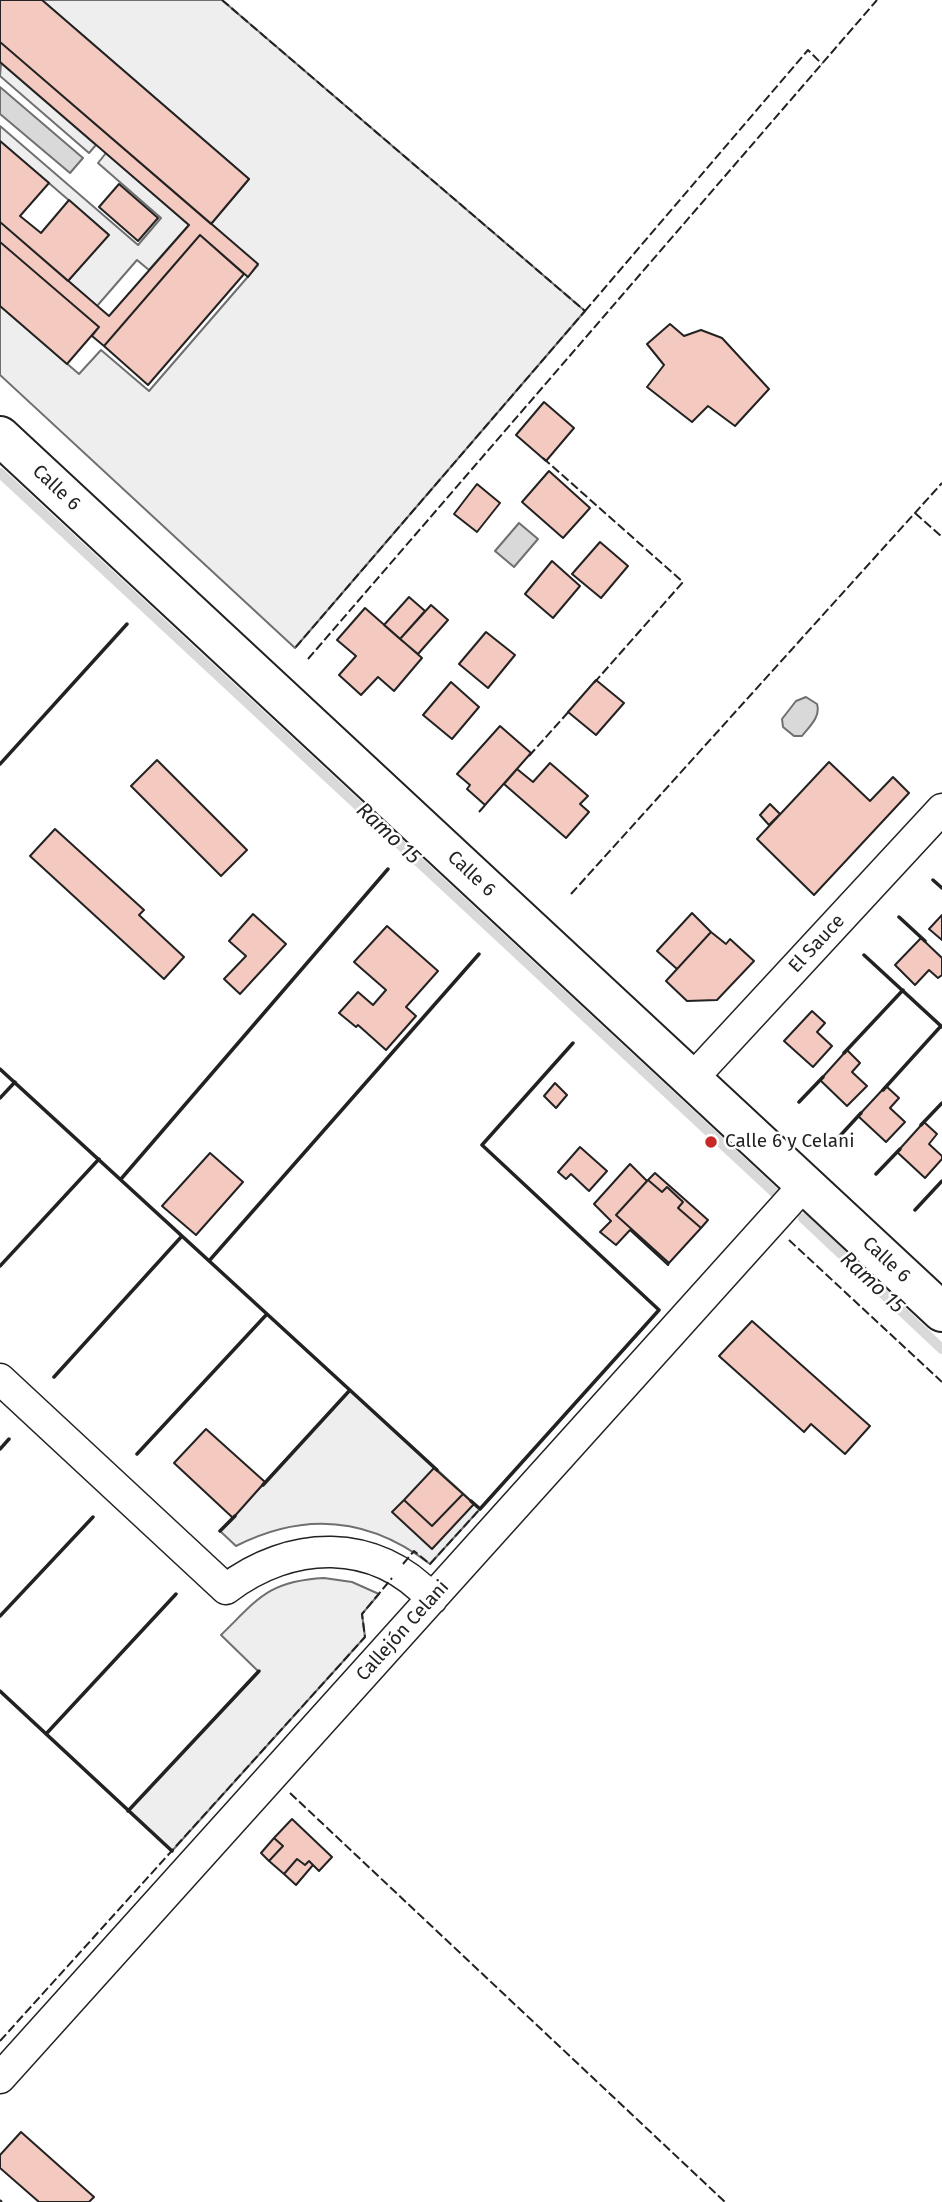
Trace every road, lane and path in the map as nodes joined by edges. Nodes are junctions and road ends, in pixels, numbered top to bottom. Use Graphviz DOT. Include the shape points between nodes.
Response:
graph roads {
  1 [pos="0,436"];
  2 [pos="942,809"];
  3 [pos="692,1079"];
  4 [pos="805,1184"];
  5 [pos="942,1312"];
  6 [pos="0,1379"];
  7 [pos="432,1599"];
  8 [pos="0,2078"];
  1 -- 3 [label="street, Calle 6"];
  2 -- 3 [label="street, El Sauce"];
  3 -- 4 [label="street, Calle 6"];
  4 -- 5 [label="street, Calle 6"];
  4 -- 7 [label="street, Callejón Celani"];
  6 -- 7 [label="street" via="226,1589 262,1565 303,1553 346,1553 387,1566"];
  7 -- 8 [label="street, Callejón Celani"];
}
